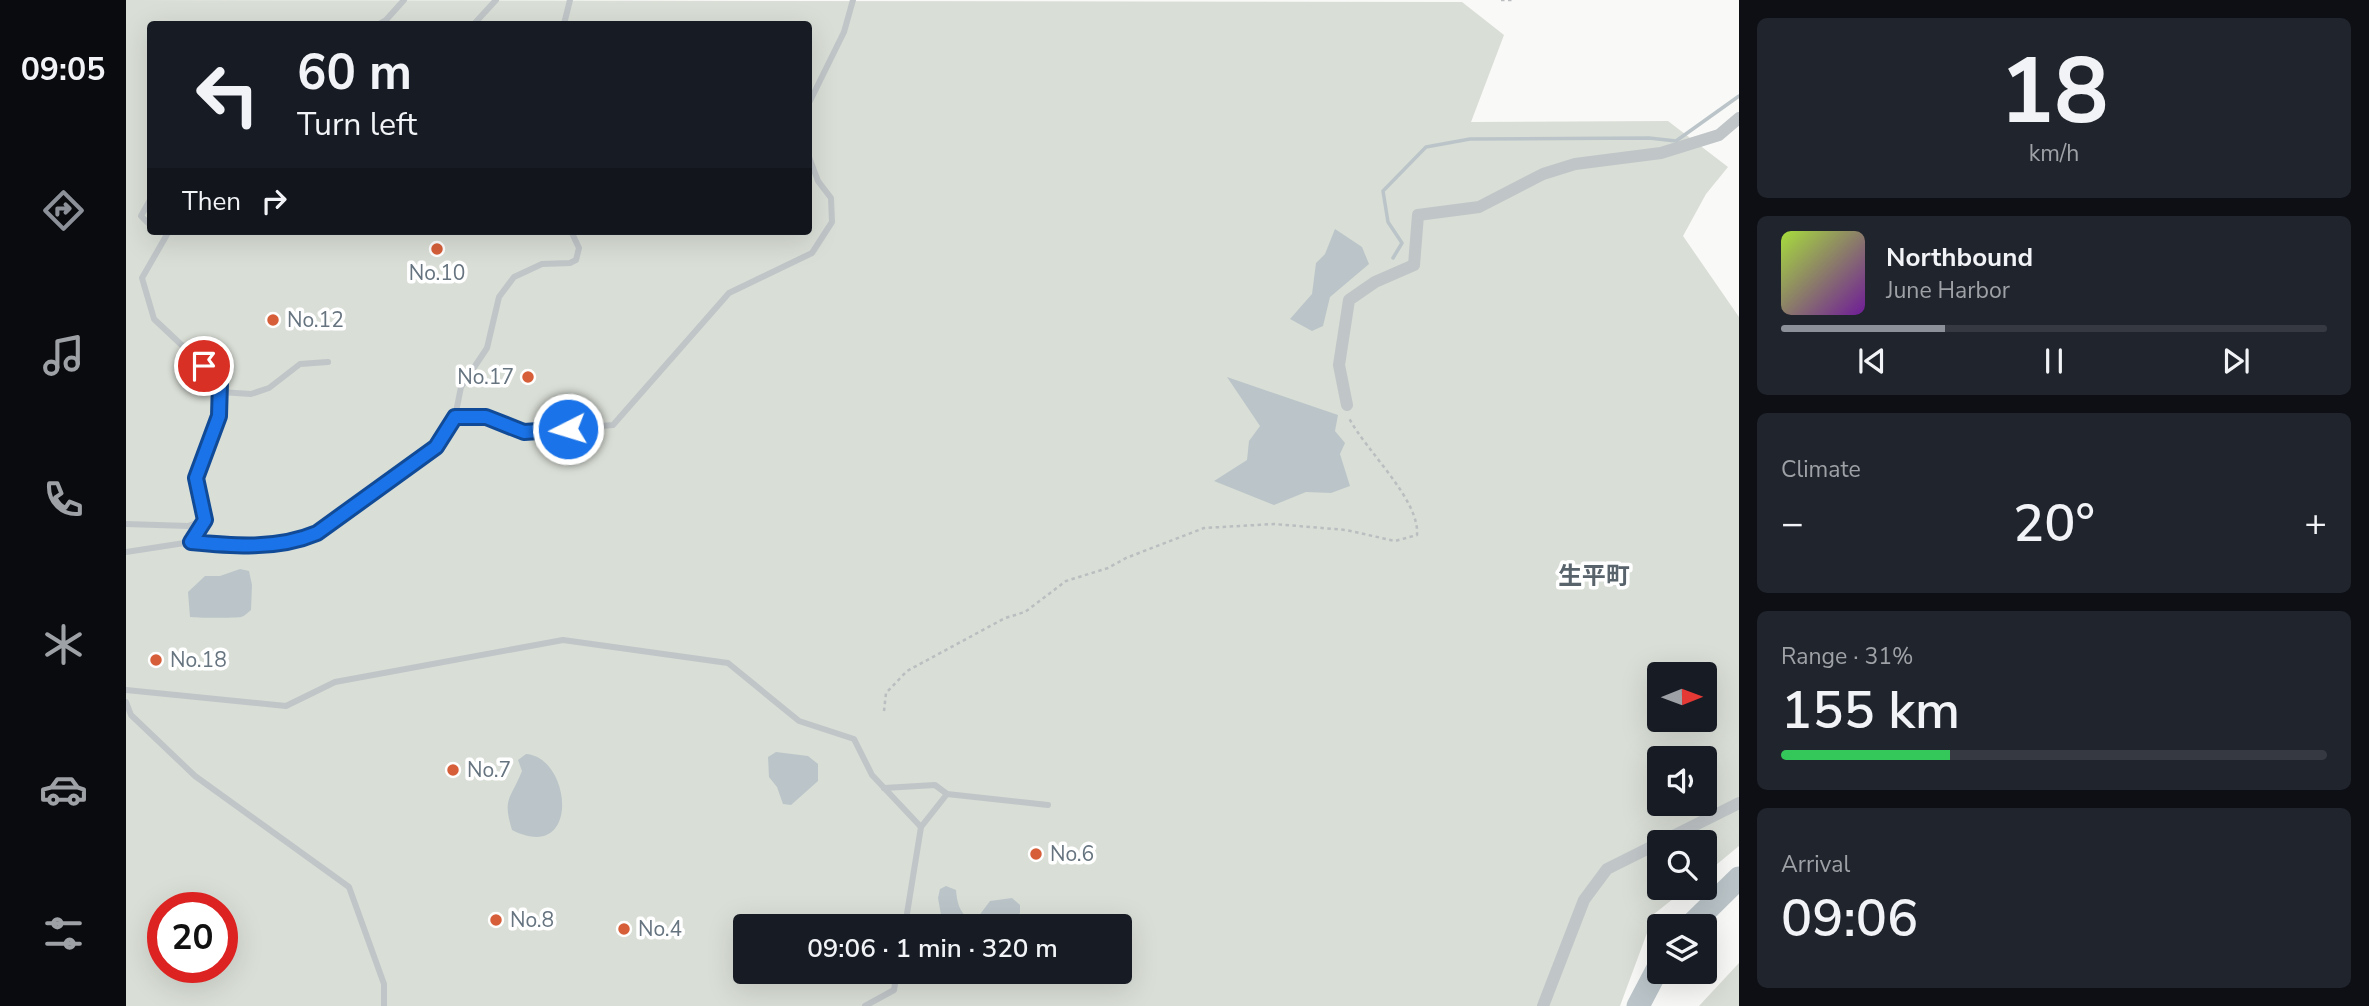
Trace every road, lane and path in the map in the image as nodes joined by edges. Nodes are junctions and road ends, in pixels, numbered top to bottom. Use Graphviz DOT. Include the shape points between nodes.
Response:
graph roads {
  1 [pos="404,0"];
  2 [pos="496,0"];
  3 [pos="570,0"];
  4 [pos="853,0"];
  5 [pos="1501,0"];
  6 [pos="1515,0"];
  7 [pos="382,21"];
  8 [pos="477,21"];
  9 [pos="565,21"];
  10 [pos="812,97"];
  11 [pos="1739,118"];
  12 [pos="812,166"];
  13 [pos="147,205"];
  14 [pos="147,222"];
  15 [pos="160,235"];
  16 [pos="167,235"];
  17 [pos="573,235"];
  18 [pos="165,239"];
  19 [pos="328,362"];
  20 [pos="220,392"];
  21 [pos="1347,405"];
  22 [pos="455,417"];
  23 [pos="205,520"];
  24 [pos="126,524"];
  25 [pos="191,542"];
  26 [pos="126,552"];
  27 [pos="126,690"];
  28 [pos="126,702"];
  29 [pos="884,711"];
  30 [pos="884,788"];
  31 [pos="947,794"];
  32 [pos="1739,803"];
  33 [pos="1048,805"];
  34 [pos="921,827"];
  35 [pos="907,914"];
  36 [pos="895,984"];
  37 [pos="384,1006"];
  38 [pos="865,1006"];
  39 [pos="1543,1006"];
  1 -- 7 [label="lane"];
  2 -- 8 [label="lane"];
  3 -- 9 [label="lane"];
  4 -- 10 [label="lane" via="844,32"];
  5 -- 6 [label="path"];
  11 -- 21 [label="street" via="1718,135 1661,153 1575,164 1542,174 1479,207 1418,215 1414,265 1375,282 1349,300 1339,365"];
  12 -- 22 [label="lane" via="831,198 832,222 812,253 729,293 613,425 524,432 486,417"];
  13 -- 14 [label="lane" via="141,216"];
  15 -- 18 [label="lane"];
  16 -- 18 [label="lane"];
  17 -- 22 [label="lane" via="579,248 576,260 542,264 514,277 499,297 487,348 461,387"];
  18 -- 20 [label="lane" via="142,278 154,319 220,382"];
  19 -- 20 [label="lane" via="300,364 269,388 251,394"];
  20 -- 23 [label="lane" via="219,416 196,478"];
  21 -- 29 [label="path" via="1361,440 1404,494 1417,523 1417,535 1412,539 1395,541 1346,530 1274,524 1204,528 1066,581 1026,612 1005,618 907,671 886,693"];
  22 -- 25 [label="lane" via="436,447 317,533 298,541 239,547"];
  23 -- 24 [label="lane" via="188,526"];
  23 -- 25 [label="lane"];
  25 -- 26 [label="lane"];
  27 -- 30 [label="lane" via="286,706 335,682 562,640 728,663 799,721 853,739"];
  28 -- 37 [label="lane" via="131,715 195,776 349,887 384,984"];
  30 -- 31 [label="lane" via="935,785"];
  30 -- 34 [label="lane"];
  31 -- 33 [label="lane"];
  31 -- 34 [label="lane"];
  32 -- 39 [label="street" via="1607,869 1584,900"];
  34 -- 35 [label="lane"];
  36 -- 38 [label="lane" via="894,990"];
}
